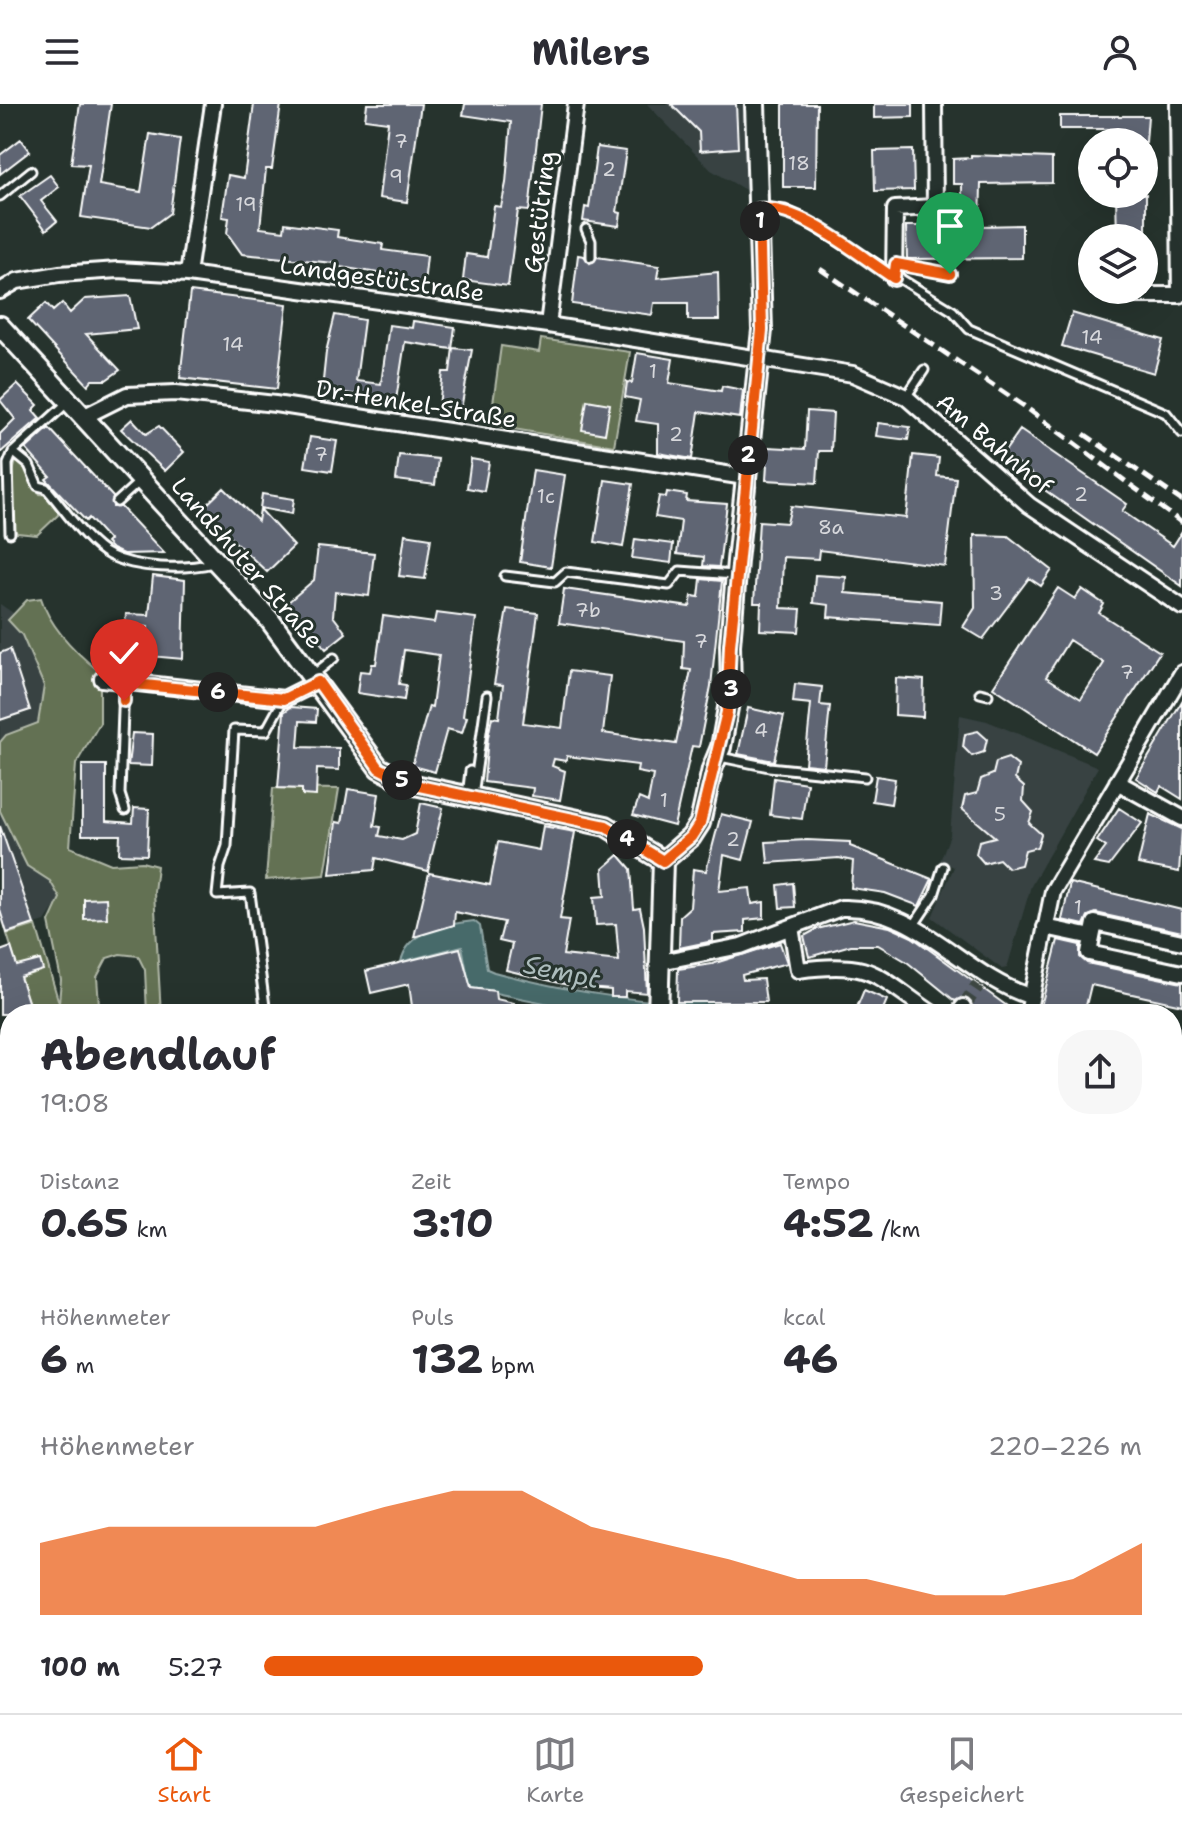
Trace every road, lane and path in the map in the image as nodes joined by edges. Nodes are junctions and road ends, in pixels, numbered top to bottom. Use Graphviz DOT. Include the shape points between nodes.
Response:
graph roads {
  1 [pos="213,104"];
  2 [pos="576,104"];
  3 [pos="755,104"];
  4 [pos="934,104"];
  5 [pos="1178,104"];
  6 [pos="31,171"];
  7 [pos="0,196"];
  8 [pos="759,209"];
  9 [pos="586,229"];
  10 [pos="591,257"];
  11 [pos="895,271"];
  12 [pos="188,274"];
  13 [pos="950,274"];
  14 [pos="0,291"];
  15 [pos="1158,295"];
  16 [pos="548,325"];
  17 [pos="0,326"];
  18 [pos="759,359"];
  19 [pos="924,370"];
  20 [pos="906,397"];
  21 [pos="69,402"];
  22 [pos="83,417"];
  23 [pos="1182,433"];
  24 [pos="13,452"];
  25 [pos="745,477"];
  26 [pos="141,480"];
  27 [pos="117,502"];
  28 [pos="10,533"];
  29 [pos="217,562"];
  30 [pos="505,576"];
  31 [pos="732,587"];
  32 [pos="1182,607"];
  33 [pos="334,658"];
  34 [pos="1182,673"];
  35 [pos="102,679"];
  36 [pos="315,679"];
  37 [pos="124,683"];
  38 [pos="487,696"];
  39 [pos="284,699"];
  40 [pos="718,756"];
  41 [pos="470,771"];
  42 [pos="865,777"];
  43 [pos="1117,782"];
  44 [pos="469,799"];
  45 [pos="125,810"];
  46 [pos="1182,818"];
  47 [pos="663,861"];
  48 [pos="943,867"];
  49 [pos="914,925"];
  50 [pos="791,927"];
  51 [pos="1045,927"];
  52 [pos="1092,937"];
  53 [pos="1182,942"];
  54 [pos="660,962"];
  55 [pos="1182,973"];
  56 [pos="1029,996"];
  57 [pos="265,1004"];
  58 [pos="658,1004"];
  59 [pos="920,1004"];
  60 [pos="1029,1004"];
  1 -- 12 [label="street"];
  2 -- 16 [label="street, Gestütring"];
  3 -- 8 [label="street"];
  4 -- 11 [label="street" via="935,207 895,209"];
  5 -- 15 [label="street" via="1180,295"];
  6 -- 7 [label="lane"];
  8 -- 11 [label="lane" via="794,215"];
  8 -- 18 [label="street"];
  9 -- 10 [label="lane"];
  11 -- 13 [label="lane"];
  11 -- 23 [label="lane" via="953,311 969,329 1166,413"];
  12 -- 14 [label="street, Landgestütstraße" via="59,274 17,281"];
  12 -- 16 [label="street, Landgestütstraße"];
  16 -- 18 [label="street, Landgestütstraße"];
  17 -- 21 [label="street, Landshuter Straße"];
  18 -- 20 [label="street, Am Bahnhof" via="853,374"];
  18 -- 25 [label="street"];
  19 -- 20 [label="lane"];
  20 -- 32 [label="street, Am Bahnhof" via="1029,505"];
  21 -- 22 [label="street, Landshuter Straße"];
  21 -- 24 [label="lane"];
  22 -- 25 [label="street, Dr.-Henkel-Straße" via="127,395 176,393"];
  22 -- 26 [label="street, Landshuter Straße"];
  24 -- 28 [label="lane" via="8,464"];
  24 -- 29 [label="lane" via="29,465 38,486 46,488 109,555 194,567"];
  25 -- 31 [label="street"];
  26 -- 27 [label="lane"];
  26 -- 29 [label="street, Landshuter Straße"];
  29 -- 36 [label="street, Landshuter Straße"];
  30 -- 31 [label="lane" via="555,582 566,572 669,585 680,571"];
  31 -- 40 [label="street" via="731,691"];
  33 -- 36 [label="lane"];
  34 -- 43 [label="street"];
  35 -- 37 [label="street"];
  36 -- 39 [label="street"];
  36 -- 44 [label="street, Landshuter Straße" via="379,768 410,784"];
  37 -- 39 [label="street"];
  37 -- 45 [label="lane" via="120,794"];
  38 -- 44 [label="lane"];
  39 -- 57 [label="lane" via="266,731 234,730 227,846 217,895 250,893"];
  40 -- 42 [label="lane"];
  40 -- 47 [label="street" via="696,831"];
  41 -- 44 [label="lane"];
  43 -- 46 [label="street"];
  43 -- 51 [label="street" via="1064,868"];
  44 -- 47 [label="street, Landshuter Straße" via="606,826"];
  47 -- 54 [label="street"];
  48 -- 49 [label="lane" via="934,895"];
  49 -- 50 [label="street" via="883,911 841,908"];
  49 -- 56 [label="street" via="981,980"];
  50 -- 54 [label="street" via="718,952"];
  50 -- 59 [label="street" via="798,970 863,967"];
  51 -- 52 [label="street"];
  51 -- 56 [label="street"];
  52 -- 53 [label="street" via="1095,923"];
  52 -- 55 [label="street" via="1089,953"];
  54 -- 58 [label="street"];
  56 -- 60 [label="street"];
}
